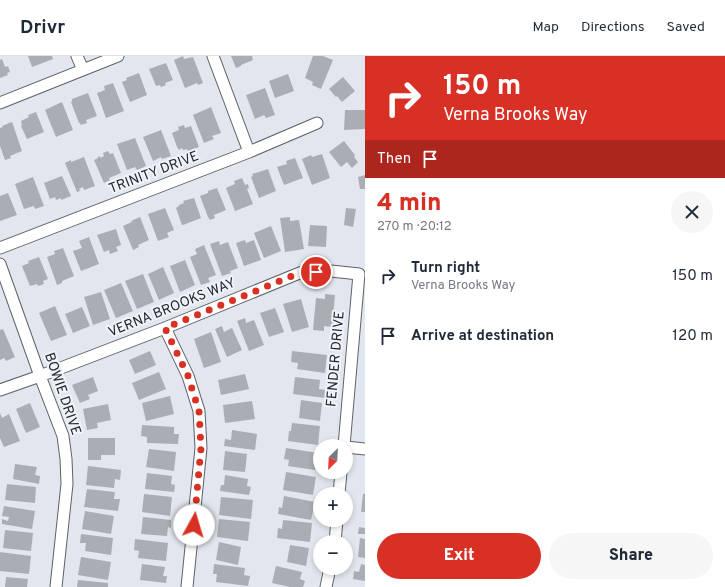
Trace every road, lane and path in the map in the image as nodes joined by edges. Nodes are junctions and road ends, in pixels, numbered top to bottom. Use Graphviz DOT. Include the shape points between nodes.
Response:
graph roads {
  1 [pos="77,56"];
  2 [pos="118,56"];
  3 [pos="213,56"];
  4 [pos="83,70"];
  5 [pos="0,103"];
  6 [pos="317,123"];
  7 [pos="250,152"];
  8 [pos="0,248"];
  9 [pos="0,264"];
  10 [pos="358,274"];
  11 [pos="165,328"];
  12 [pos="40,376"];
  13 [pos="0,390"];
  14 [pos="346,439"];
  15 [pos="353,448"];
  16 [pos="365,449"];
  17 [pos="329,575"];
  18 [pos="56,587"];
  19 [pos="187,587"];
  20 [pos="326,587"];
  1 -- 4 [label="street"];
  2 -- 4 [label="street"];
  3 -- 7 [label="street"];
  4 -- 5 [label="street"];
  6 -- 7 [label="street, TRINITY DRIVE"];
  7 -- 8 [label="street, TRINITY DRIVE"];
  9 -- 12 [label="street, BOWIE DRIVE"];
  10 -- 11 [label="street, VERNA BROOKS WAY" via="331,271 302,272"];
  10 -- 14 [label="street, FENDER DRIVE"];
  11 -- 12 [label="street, VERNA BROOKS WAY"];
  11 -- 19 [label="street" via="188,376 199,411 201,448"];
  12 -- 13 [label="street, VERNA BROOKS WAY"];
  12 -- 18 [label="street, BOWIE DRIVE" via="63,436 66,459 67,484"];
  15 -- 16 [label="street"];
  17 -- 20 [label="street"];
}
